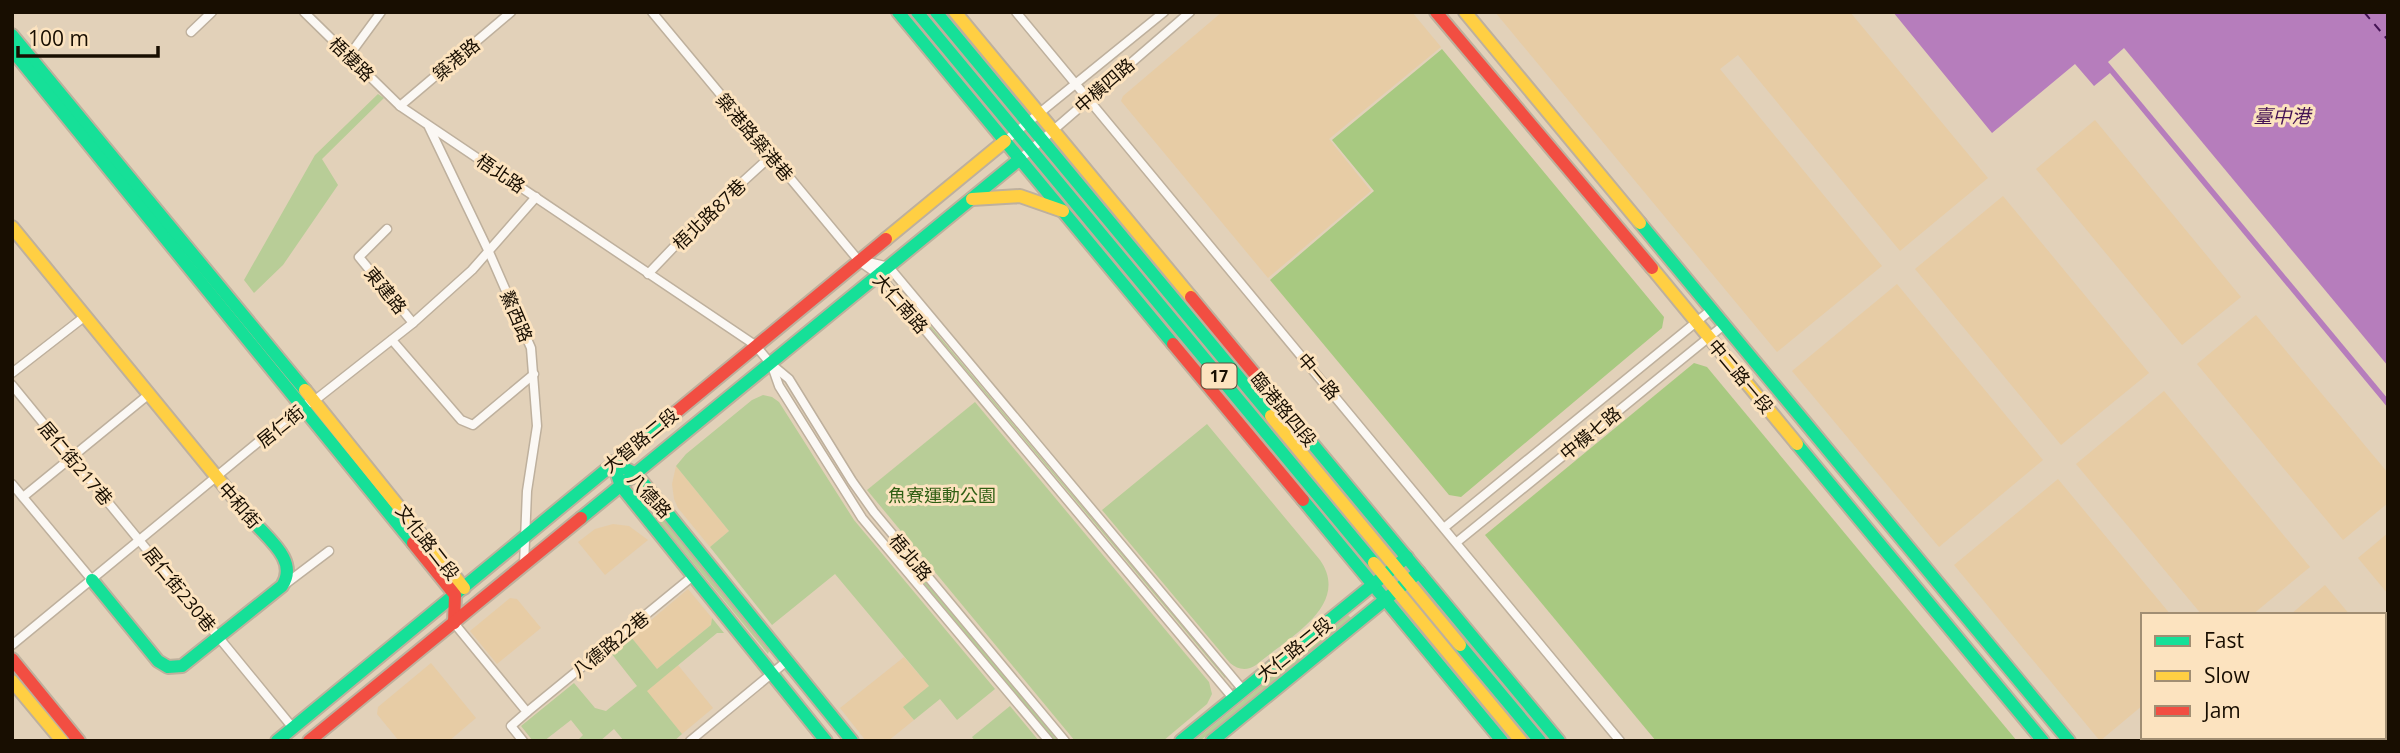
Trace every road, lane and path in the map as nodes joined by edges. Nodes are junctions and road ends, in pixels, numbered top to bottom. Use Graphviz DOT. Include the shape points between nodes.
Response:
graph roads {
  1 [pos="212,12"];
  2 [pos="304,12"];
  3 [pos="381,12"];
  4 [pos="511,12"];
  5 [pos="652,12"];
  6 [pos="898,12"];
  7 [pos="917,12"];
  8 [pos="936,12"];
  9 [pos="955,12"];
  10 [pos="1016,12"];
  11 [pos="1164,12"];
  12 [pos="1189,12"];
  13 [pos="1436,12"];
  14 [pos="1465,12"];
  15 [pos="191,33"];
  16 [pos="12,35"];
  17 [pos="12,50"];
  18 [pos="348,57"];
  19 [pos="1076,85"];
  20 [pos="1088,99"];
  21 [pos="400,106"];
  22 [pos="1039,113"];
  23 [pos="1028,122"];
  24 [pos="428,125"];
  25 [pos="1053,130"];
  26 [pos="1016,132"];
  27 [pos="1042,140"];
  28 [pos="1005,141"];
  29 [pos="1031,150"];
  30 [pos="771,156"];
  31 [pos="1020,159"];
  32 [pos="536,197"];
  33 [pos="971,199"];
  34 [pos="1063,211"];
  35 [pos="387,229"];
  36 [pos="13,230"];
  37 [pos="489,252"];
  38 [pos="859,261"];
  39 [pos="884,271"];
  40 [pos="648,274"];
  41 [pos="1712,310"];
  42 [pos="84,317"];
  43 [pos="1696,321"];
  44 [pos="413,323"];
  45 [pos="1724,325"];
  46 [pos="1709,337"];
  47 [pos="392,340"];
  48 [pos="755,345"];
  49 [pos="771,364"];
  50 [pos="12,373"];
  51 [pos="534,374"];
  52 [pos="12,386"];
  53 [pos="148,395"];
  54 [pos="308,404"];
  55 [pos="71,457"];
  56 [pos="614,462"];
  57 [pos="636,474"];
  58 [pos="216,478"];
  59 [pos="12,484"];
  60 [pos="621,486"];
  61 [pos="23,496"];
  62 [pos="1445,527"];
  63 [pos="524,537"];
  64 [pos="140,540"];
  65 [pos="1457,542"];
  66 [pos="328,551"];
  67 [pos="1407,557"];
  68 [pos="524,565"];
  69 [pos="1395,566"];
  70 [pos="1419,572"];
  71 [pos="1384,575"];
  72 [pos="694,576"];
  73 [pos="92,580"];
  74 [pos="1408,581"];
  75 [pos="1372,584"];
  76 [pos="282,586"];
  77 [pos="1396,590"];
  78 [pos="459,591"];
  79 [pos="1385,600"];
  80 [pos="454,623"];
  81 [pos="219,637"];
  82 [pos="12,645"];
  83 [pos="12,659"];
  84 [pos="787,661"];
  85 [pos="772,674"];
  86 [pos="12,681"];
  87 [pos="1238,694"];
  88 [pos="527,712"];
  89 [pos="293,728"];
  90 [pos="62,741"];
  91 [pos="79,741"];
  92 [pos="277,741"];
  93 [pos="309,741"];
  94 [pos="523,741"];
  95 [pos="690,741"];
  96 [pos="826,741"];
  97 [pos="852,741"];
  98 [pos="1049,741"];
  99 [pos="1065,741"];
  100 [pos="1181,741"];
  101 [pos="1212,741"];
  102 [pos="1502,741"];
  103 [pos="1521,741"];
  104 [pos="1540,741"];
  105 [pos="1559,741"];
  106 [pos="1620,741"];
  107 [pos="2043,741"];
  108 [pos="2069,741"];
  1 -- 15 [label="street"];
  2 -- 18 [label="street, 梧棲路"];
  3 -- 18 [label="street"];
  4 -- 21 [label="street, 築港路"];
  5 -- 30 [label="street, 築港路築港巷"];
  6 -- 28 [label="street, 17"];
  7 -- 26 [label="street, 臨港路四段 / 17"];
  8 -- 23 [label="street, 臨港路四段 / 17"];
  9 -- 22 [label="street, 臨港路四段 / 17"];
  10 -- 19 [label="street, 中一路"];
  11 -- 19 [label="street, 中橫四路"];
  12 -- 20 [label="street, 中橫四路"];
  13 -- 43 [label="street, 中二路一段"];
  14 -- 41 [label="street, 中二路一段"];
  16 -- 54 [label="street, 文化路二段"];
  17 -- 54 [label="street, 文化路二段"];
  18 -- 21 [label="street, 梧棲路"];
  19 -- 20 [label="street, 中一路"];
  19 -- 22 [label="street, 中橫四路"];
  20 -- 25 [label="street, 中橫四路"];
  20 -- 62 [label="street, 中一路"];
  21 -- 24 [label="street, 梧北路"];
  22 -- 23 [label="street, 中橫四路"];
  22 -- 25 [label="street, 臨港路四段 / 17"];
  23 -- 26 [label="street, 中橫四路"];
  23 -- 27 [label="street, 臨港路四段 / 17"];
  24 -- 32 [label="street, 梧北路"];
  24 -- 37 [label="street, 鰲西路"];
  25 -- 27 [label="street, 中橫四路"];
  25 -- 67 [label="street, 臨港路四段 / 17"];
  26 -- 28 [label="street, 中橫四路"];
  26 -- 29 [label="street, 臨港路四段 / 17"];
  27 -- 29 [label="street, 中橫四路"];
  27 -- 69 [label="street, 臨港路四段 / 17"];
  28 -- 31 [label="street, 17"];
  28 -- 38 [label="street, 大智路二段"];
  29 -- 31 [label="street, 中橫四路"];
  29 -- 71 [label="street, 臨港路四段 / 17"];
  30 -- 38 [label="street, 築港路築港巷"];
  30 -- 40 [label="street, 梧北路87巷"];
  31 -- 33 [label="street, 大智路二段"];
  31 -- 34 [label="street, 17"];
  32 -- 37 [label="street, 居仁街"];
  32 -- 40 [label="street, 梧北路"];
  33 -- 34 [label="street" via="1020,196"];
  33 -- 39 [label="street, 大智路二段"];
  34 -- 75 [label="street, 17"];
  35 -- 44 [label="street, 東建路" via="359,257"];
  36 -- 42 [label="street, 中和街"];
  37 -- 44 [label="street, 居仁街"];
  37 -- 51 [label="street, 鰲西路" via="531,348"];
  38 -- 39 [label="street, 大仁南路"];
  38 -- 48 [label="street, 大智路二段"];
  39 -- 49 [label="street, 大智路二段"];
  39 -- 87 [label="street, 大仁南路"];
  40 -- 48 [label="street, 梧北路"];
  41 -- 43 [label="street, 中橫七路"];
  41 -- 45 [label="street, 中二路一段"];
  42 -- 50 [label="street"];
  42 -- 53 [label="street, 中和街"];
  43 -- 46 [label="street, 中二路一段"];
  43 -- 62 [label="street, 中橫七路"];
  44 -- 47 [label="street, 居仁街"];
  45 -- 46 [label="street, 中橫七路"];
  45 -- 108 [label="street, 中二路一段"];
  46 -- 65 [label="street, 中橫七路"];
  46 -- 107 [label="street, 中二路一段"];
  47 -- 51 [label="street" via="461,420 473,425"];
  47 -- 54 [label="street, 居仁街"];
  48 -- 49 [label="street, 梧北路"];
  48 -- 56 [label="street, 大智路二段"];
  49 -- 57 [label="street, 大智路二段"];
  49 -- 98 [label="street, 梧北路" via="779,386 858,512"];
  49 -- 99 [label="street, 梧北路" via="789,379 874,512"];
  51 -- 63 [label="street, 鰲西路" via="537,426"];
  52 -- 55 [label="street, 居仁街217巷"];
  53 -- 55 [label="street"];
  53 -- 58 [label="street, 中和街"];
  54 -- 58 [label="street, 居仁街"];
  54 -- 78 [label="street, 文化路二段"];
  55 -- 61 [label="street"];
  55 -- 64 [label="street, 居仁街217巷"];
  56 -- 57 [label="street, 八德路"];
  56 -- 60 [label="street, 八德路"];
  56 -- 63 [label="street, 大智路二段"];
  57 -- 60 [label="street, 大智路二段"];
  57 -- 84 [label="street, 八德路"];
  58 -- 64 [label="street, 居仁街"];
  58 -- 76 [label="street, 中和街" via="285,559 289,573"];
  59 -- 61 [label="street"];
  60 -- 68 [label="street, 大智路二段"];
  60 -- 72 [label="street, 八德路"];
  61 -- 73 [label="street"];
  62 -- 65 [label="street, 中一路"];
  63 -- 68 [label="street, 鰲西路"];
  63 -- 78 [label="street, 大智路二段"];
  64 -- 73 [label="street, 居仁街"];
  64 -- 81 [label="street, 居仁街230巷"];
  65 -- 106 [label="street, 中一路"];
  66 -- 76 [label="street"];
  67 -- 69 [label="street, 大仁路二段"];
  67 -- 70 [label="street, 臨港路四段 / 17"];
  68 -- 80 [label="street, 大智路二段"];
  69 -- 71 [label="street, 大仁路二段"];
  69 -- 74 [label="street, 臨港路四段 / 17"];
  70 -- 74 [label="street, 大仁路二段"];
  70 -- 105 [label="street, 臨港路四段 / 17"];
  71 -- 75 [label="street, 大仁路二段"];
  71 -- 77 [label="street, 臨港路四段 / 17"];
  72 -- 85 [label="street, 八德路"];
  72 -- 88 [label="street, 八德路22巷"];
  73 -- 81 [label="street" via="163,666 183,666"];
  73 -- 82 [label="street, 居仁街"];
  74 -- 77 [label="street, 大仁路二段"];
  74 -- 104 [label="street, 臨港路四段 / 17"];
  75 -- 79 [label="street, 17"];
  75 -- 87 [label="street, 大仁路二段"];
  76 -- 81 [label="street"];
  77 -- 79 [label="street, 大仁路二段"];
  77 -- 103 [label="street, 臨港路四段 / 17"];
  78 -- 80 [label="street, 文化路二段"];
  78 -- 89 [label="street, 大智路二段"];
  79 -- 101 [label="street, 大仁路二段"];
  79 -- 102 [label="street, 17"];
  80 -- 88 [label="street"];
  80 -- 93 [label="street, 大智路二段"];
  81 -- 89 [label="street, 居仁街230巷"];
  83 -- 91 [label="street"];
  84 -- 85 [label="street"];
  84 -- 97 [label="street, 八德路"];
  85 -- 95 [label="street"];
  85 -- 96 [label="street, 八德路"];
  86 -- 90 [label="street"];
  87 -- 100 [label="street, 大仁路二段"];
  88 -- 94 [label="street" via="511,726"];
  89 -- 92 [label="street, 大智路二段"];
}
